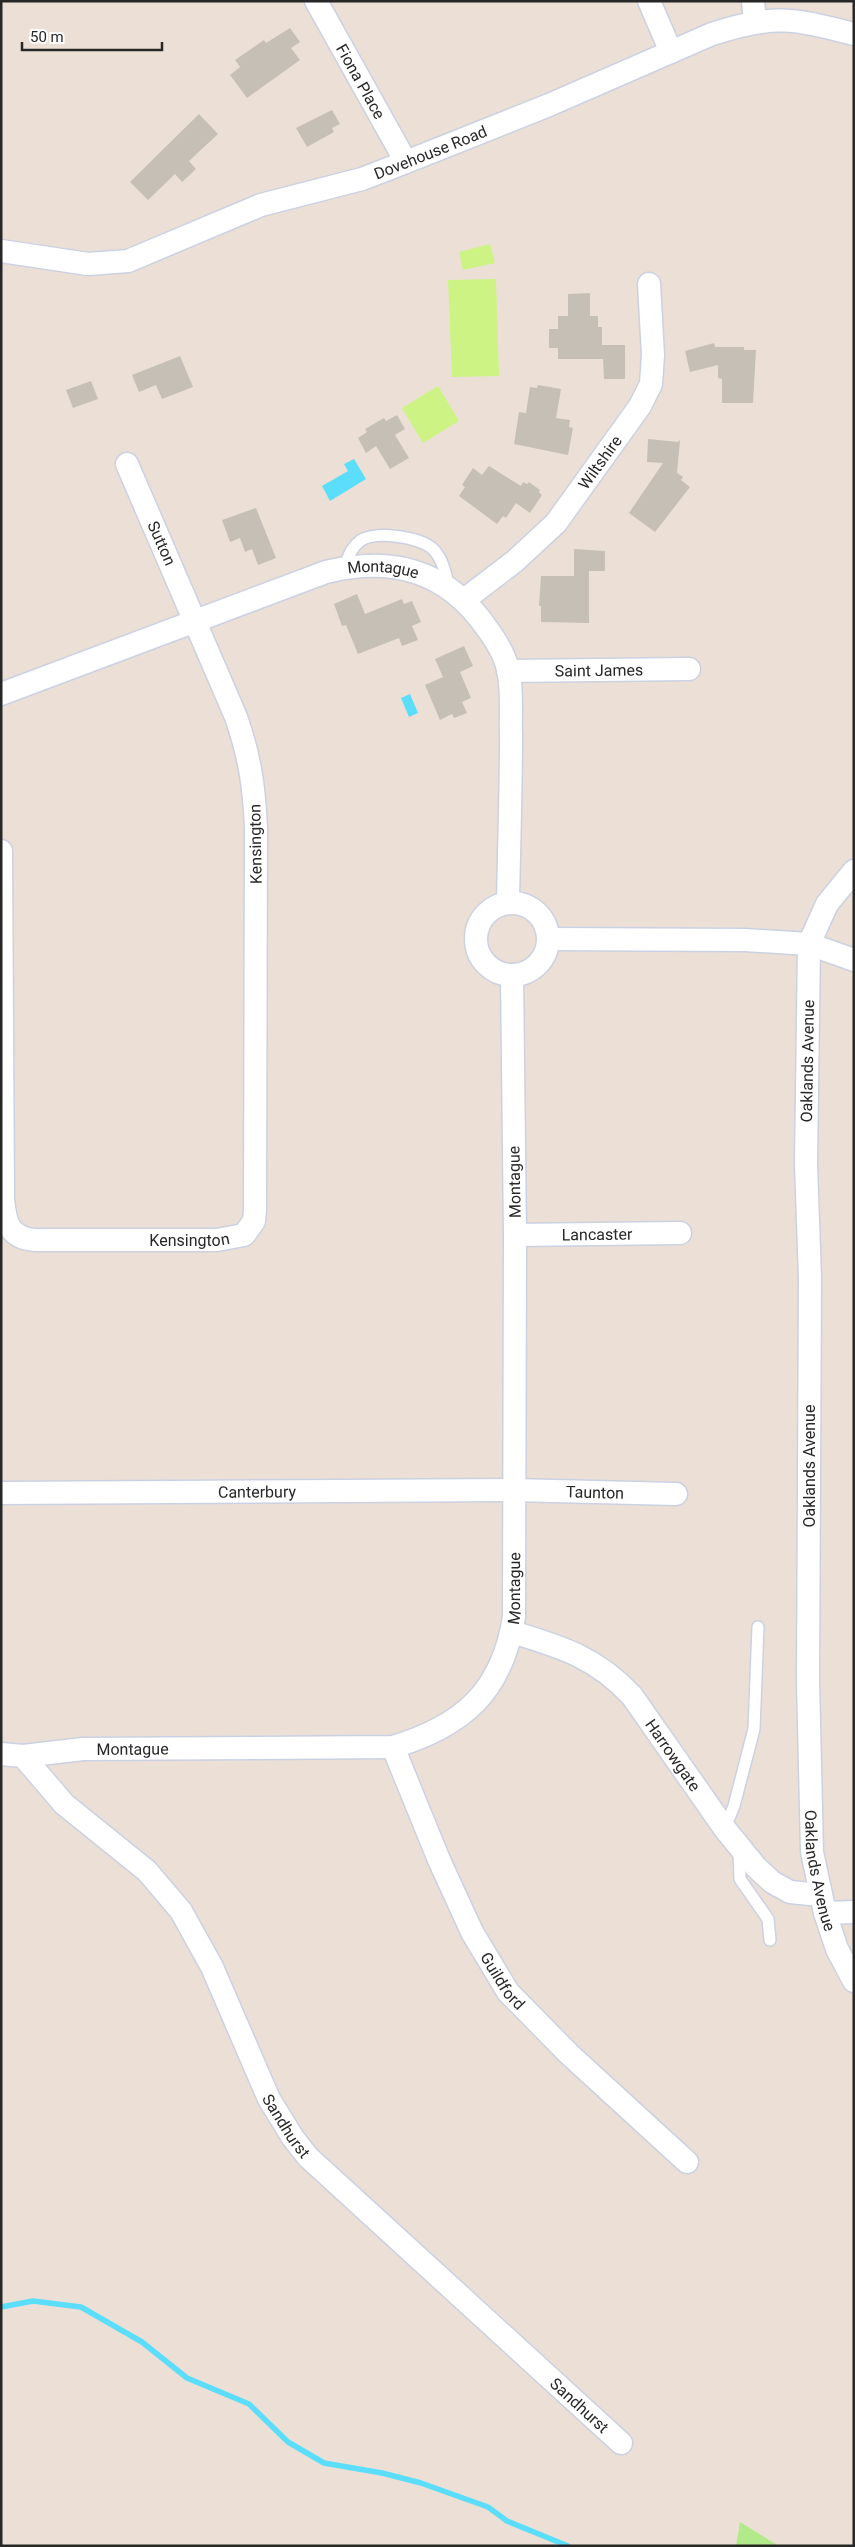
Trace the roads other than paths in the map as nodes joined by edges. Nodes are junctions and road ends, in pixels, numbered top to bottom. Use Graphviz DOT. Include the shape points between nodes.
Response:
graph roads {
  1 [pos="316,1"];
  2 [pos="649,1"];
  3 [pos="754,11"];
  4 [pos="854,34"];
  5 [pos="671,52"];
  6 [pos="406,162"];
  7 [pos="1,251"];
  8 [pos="649,284"];
  9 [pos="127,464"];
  10 [pos="345,567"];
  11 [pos="457,595"];
  12 [pos="196,622"];
  13 [pos="689,669"];
  14 [pos="508,671"];
  15 [pos="1,694"];
  16 [pos="1,851"];
  17 [pos="854,871"];
  18 [pos="508,902"];
  19 [pos="549,939"];
  20 [pos="809,944"];
  21 [pos="854,960"];
  22 [pos="512,975"];
  23 [pos="680,1233"];
  24 [pos="515,1235"];
  25 [pos="513,1490"];
  26 [pos="1,1493"];
  27 [pos="676,1494"];
  28 [pos="758,1627"];
  29 [pos="512,1632"];
  30 [pos="392,1747"];
  31 [pos="1,1754"];
  32 [pos="24,1756"];
  33 [pos="724,1829"];
  34 [pos="739,1848"];
  35 [pos="822,1904"];
  36 [pos="854,1912"];
  37 [pos="770,1940"];
  38 [pos="854,1981"];
  39 [pos="687,2162"];
  40 [pos="621,2443"];
  1 -- 6 [label="street, Fiona Place"];
  2 -- 5 [label="street"];
  3 -- 4 [label="street, Dovehouse Road"];
  3 -- 5 [label="street, Dovehouse Road"];
  5 -- 6 [label="street, Dovehouse Road"];
  6 -- 7 [label="street, Dovehouse Road" via="345,184 270,202 121,263 88,264"];
  8 -- 11 [label="street, Wiltshire" via="653,355 651,384 640,406 556,523 515,561"];
  9 -- 12 [label="street, Sutton"];
  10 -- 11 [label="street, Montague" via="397,566 431,578"];
  10 -- 11 [label="lane" via="350,551 366,538 415,540 435,550"];
  10 -- 12 [label="street, Montague" via="310,577"];
  11 -- 14 [label="street, Montague" via="494,638"];
  12 -- 15 [label="street, Montague"];
  12 -- 16 [label="street, Kensington" via="236,717 253,777 256,828 255,1210 254,1221 244,1235 217,1240 36,1240 19,1236 9,1228 3,1199"];
  13 -- 14 [label="street, Saint James"];
  14 -- 18 [label="street, Montague" via="511,786"];
  17 -- 20 [label="street" via="827,904"];
  18 -- 19 [label="street" via="531,907 547,926"];
  18 -- 22 [label="street" via="495,906 486,914 476,935 482,958 495,970"];
  19 -- 20 [label="street" via="745,940"];
  19 -- 22 [label="street" via="547,950 534,968 524,974"];
  20 -- 21 [label="street"];
  20 -- 35 [label="street, Oaklands Avenue" via="806,1124 810,1326 808,1681 812,1852"];
  22 -- 24 [label="street, Montague"];
  23 -- 24 [label="street, Lancaster"];
  24 -- 25 [label="street, Montague"];
  25 -- 26 [label="street, Canterbury"];
  25 -- 27 [label="street, Taunton"];
  25 -- 29 [label="street, Montague"];
  28 -- 33 [label="lane" via="754,1729 734,1806"];
  29 -- 30 [label="street, Montague" via="492,1683 462,1716 421,1738"];
  29 -- 33 [label="street, Harrowgate" via="566,1650 601,1667 618,1681 632,1696"];
  30 -- 32 [label="street, Montague" via="83,1749"];
  30 -- 39 [label="street, Guildford" via="472,1932 508,1992 562,2048"];
  31 -- 32 [label="street, Montague"];
  32 -- 40 [label="street, Sandhurst" via="64,1804 147,1871 181,1911 212,1968 269,2099 308,2157"];
  33 -- 34 [label="street, Harrowgate"];
  34 -- 35 [label="street, Harrowgate" via="780,1888"];
  34 -- 37 [label="lane" via="740,1880 768,1920"];
  35 -- 36 [label="street, Harrowgate"];
  35 -- 38 [label="street, Oaklands Avenue" via="837,1949"];
}
